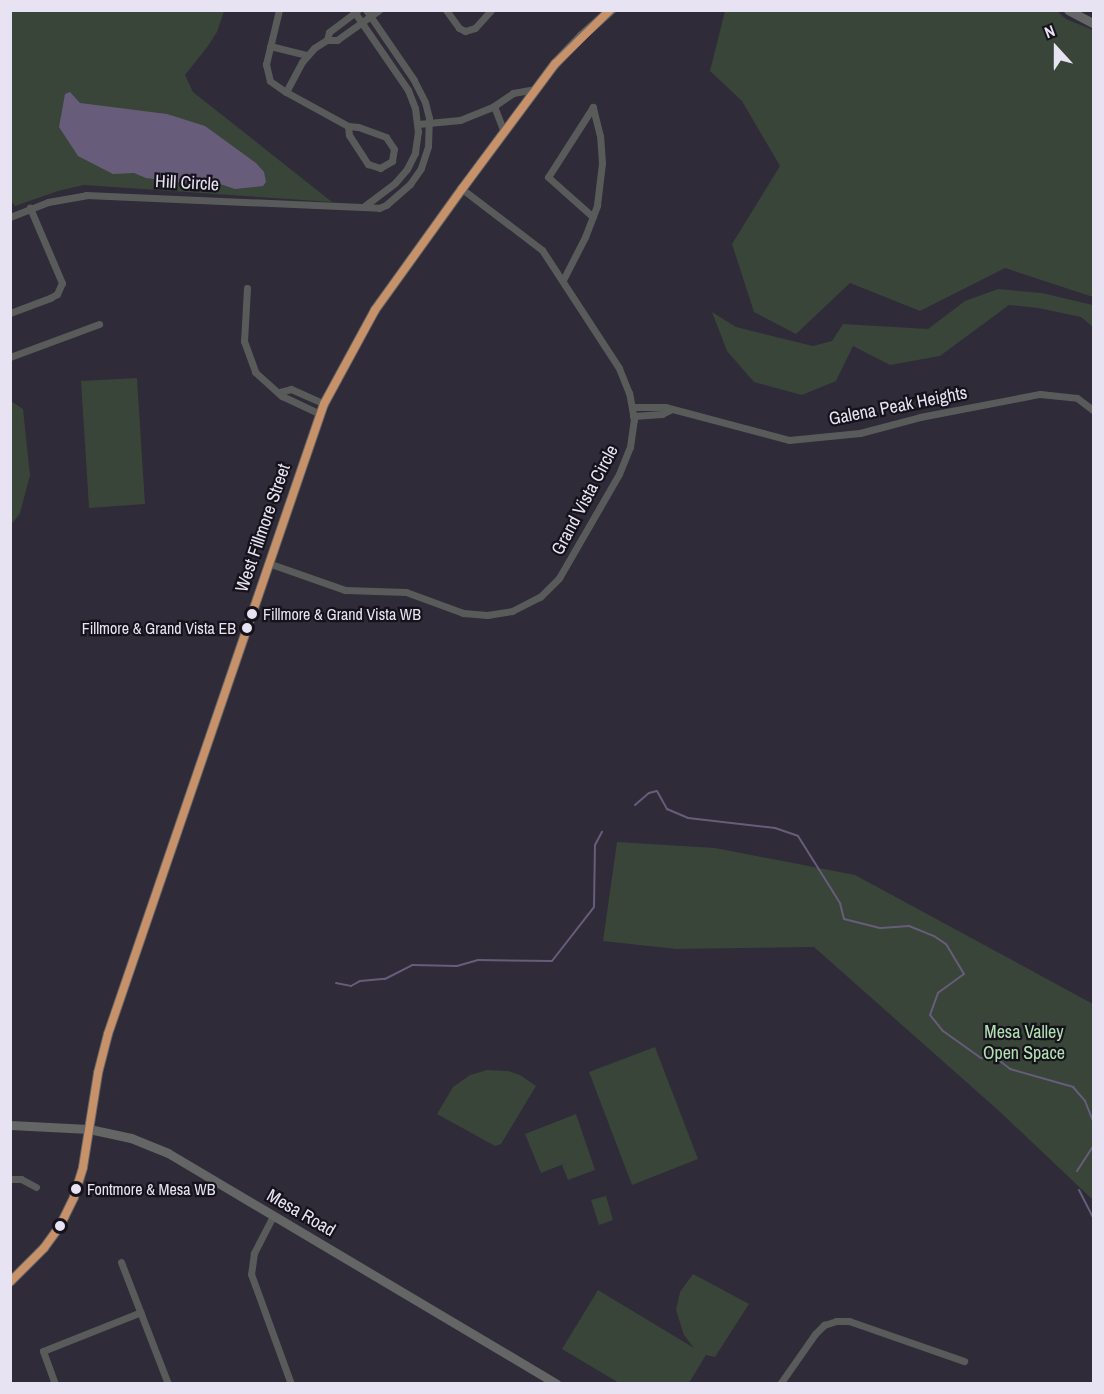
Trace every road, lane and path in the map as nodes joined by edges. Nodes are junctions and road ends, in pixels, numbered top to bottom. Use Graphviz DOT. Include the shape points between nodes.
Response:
graph roads {
  1 [pos="279,10"];
  2 [pos="379,10"];
  3 [pos="446,10"];
  4 [pos="491,10"];
  5 [pos="611,10"];
  6 [pos="1068,10"];
  7 [pos="355,11"];
  8 [pos="368,14"];
  9 [pos="362,22"];
  10 [pos="1094,24"];
  11 [pos="327,39"];
  12 [pos="270,46"];
  13 [pos="306,55"];
  14 [pos="536,89"];
  15 [pos="286,92"];
  16 [pos="495,106"];
  17 [pos="429,123"];
  18 [pos="418,124"];
  19 [pos="348,126"];
  20 [pos="504,132"];
  21 [pos="462,189"];
  22 [pos="365,206"];
  23 [pos="30,208"];
  24 [pos="10,217"];
  25 [pos="592,217"];
  26 [pos="563,280"];
  27 [pos="247,288"];
  28 [pos="10,313"];
  29 [pos="99,324"];
  30 [pos="10,357"];
  31 [pos="280,392"];
  32 [pos="632,407"];
  33 [pos="322,409"];
  34 [pos="670,410"];
  35 [pos="1094,411"];
  36 [pos="633,416"];
  37 [pos="268,563"];
  38 [pos="10,1125"];
  39 [pos="89,1129"];
  40 [pos="10,1179"];
  41 [pos="36,1187"];
  42 [pos="273,1216"];
  43 [pos="121,1262"];
  44 [pos="10,1282"];
  45 [pos="141,1312"];
  46 [pos="964,1360"];
  47 [pos="55,1383"];
  48 [pos="168,1383"];
  49 [pos="291,1383"];
  50 [pos="557,1383"];
  51 [pos="780,1383"];
  1 -- 12 [label="street"];
  2 -- 8 [label="street"];
  3 -- 4 [label="street" via="465,31 475,28"];
  5 -- 14 [label="main road, West Fillmore Street" via="568,49"];
  6 -- 10 [label="main road"];
  7 -- 9 [label="street"];
  7 -- 11 [label="street" via="328,32"];
  8 -- 9 [label="street"];
  8 -- 17 [label="street, Hill Circle" via="421,91"];
  9 -- 11 [label="street" via="336,40"];
  9 -- 18 [label="street" via="408,90"];
  11 -- 13 [label="street"];
  12 -- 13 [label="street"];
  12 -- 15 [label="street" via="267,73 276,87"];
  13 -- 15 [label="street"];
  14 -- 16 [label="street" via="513,93"];
  14 -- 20 [label="main road, West Fillmore Street"];
  15 -- 19 [label="street"];
  16 -- 17 [label="street" via="460,120"];
  16 -- 20 [label="street"];
  17 -- 18 [label="street"];
  17 -- 22 [label="street, Hill Circle" via="425,157 410,184 386,205"];
  18 -- 22 [label="street" via="418,142 407,169"];
  19 -- 19 [label="street" via="349,135 368,164 380,168 392,161 394,149 386,137"];
  20 -- 21 [label="main road, West Fillmore Street"];
  21 -- 26 [label="street, Grand Vista Circle" via="535,242"];
  21 -- 33 [label="main road, West Fillmore Street" via="375,310"];
  22 -- 23 [label="street, Hill Circle" via="86,195"];
  23 -- 24 [label="street, Hill Circle"];
  23 -- 28 [label="street" via="62,283 51,298"];
  25 -- 25 [label="street" via="602,163 593,107 548,177"];
  25 -- 26 [label="street"];
  26 -- 32 [label="street, Grand Vista Circle" via="619,368"];
  27 -- 31 [label="street" via="243,341 246,352 255,372"];
  29 -- 30 [label="street"];
  31 -- 33 [label="street"];
  31 -- 33 [label="street" via="291,389"];
  32 -- 34 [label="street, Galena Peak Heights"];
  32 -- 36 [label="street, Grand Vista Circle"];
  33 -- 37 [label="main road, West Fillmore Street"];
  34 -- 35 [label="street, Galena Peak Heights" via="789,440 860,433 1040,394 1077,398"];
  34 -- 36 [label="street, Galena Peak Heights"];
  36 -- 37 [label="street, Grand Vista Circle" via="626,462 569,563 550,589 522,607 500,614 463,613 406,592 345,590"];
  37 -- 39 [label="main road, West Fillmore Street" via="108,1034"];
  38 -- 39 [label="main road, Mesa Road"];
  39 -- 42 [label="main road, Mesa Road" via="131,1138 168,1153"];
  39 -- 44 [label="main road, West Fillmore Street" via="79,1182 63,1219 33,1262"];
  40 -- 41 [label="street" via="21,1179"];
  42 -- 49 [label="street" via="254,1252 251,1274"];
  42 -- 50 [label="main road, Mesa Road"];
  43 -- 45 [label="street"];
  45 -- 47 [label="street" via="41,1348"];
  45 -- 48 [label="street"];
  46 -- 51 [label="street" via="849,1321 836,1321 815,1334"];
}
